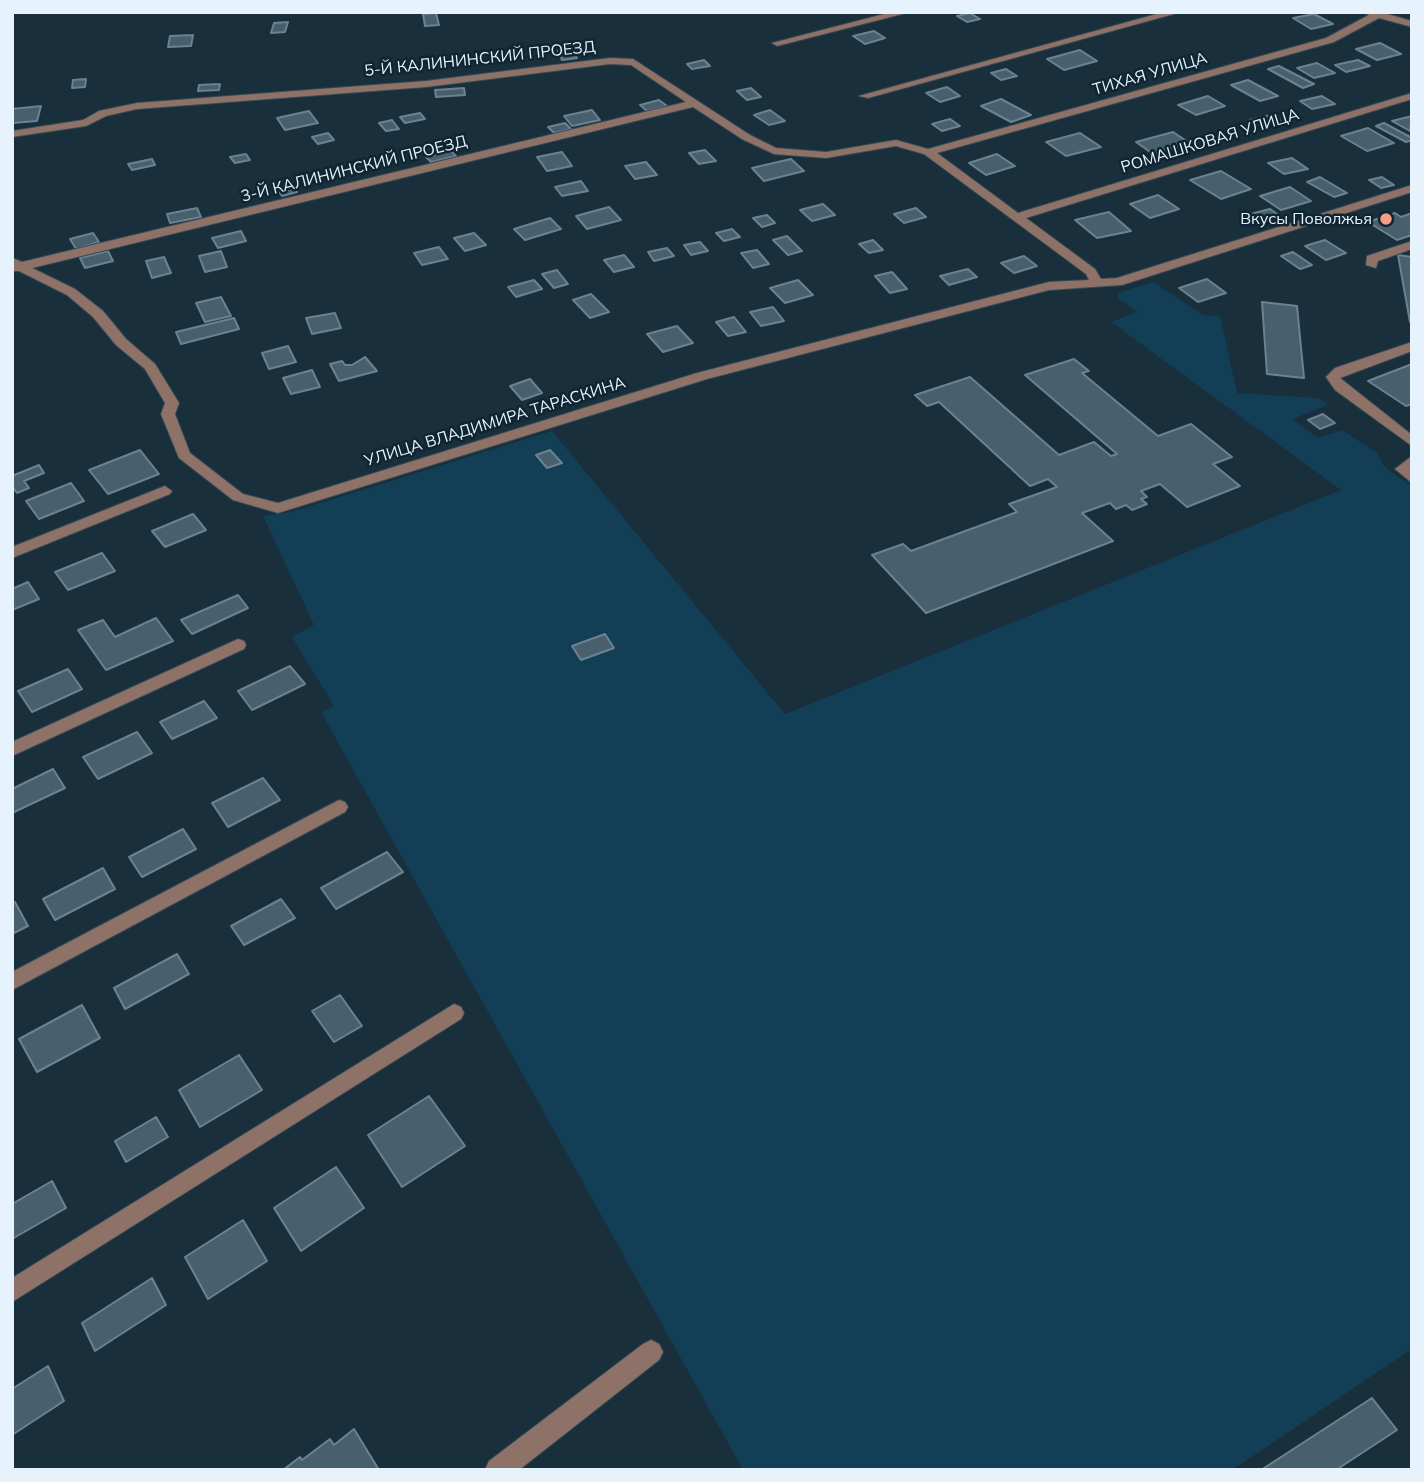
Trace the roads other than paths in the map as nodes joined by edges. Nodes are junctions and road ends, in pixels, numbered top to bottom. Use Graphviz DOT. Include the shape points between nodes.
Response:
graph roads {
  1 [pos="905,12"];
  2 [pos="1176,12"];
  3 [pos="1373,14"];
  4 [pos="1412,24"];
  5 [pos="777,43"];
  6 [pos="864,96"];
  7 [pos="1412,96"];
  8 [pos="696,103"];
  9 [pos="12,134"];
  10 [pos="928,152"];
  11 [pos="1412,188"];
  12 [pos="1017,217"];
  13 [pos="1412,246"];
  14 [pos="1372,265"];
  15 [pos="15,266"];
  16 [pos="1096,282"];
  17 [pos="1412,346"];
  18 [pos="1412,442"];
  19 [pos="165,491"];
  20 [pos="12,553"];
  21 [pos="238,645"];
  22 [pos="12,750"];
  23 [pos="339,807"];
  24 [pos="12,982"];
  25 [pos="454,1013"];
  26 [pos="12,1291"];
  27 [pos="651,1352"];
  28 [pos="498,1470"];
  1 -- 5 [label="street"];
  2 -- 6 [label="street"];
  3 -- 4 [label="street"];
  3 -- 10 [label="street, ТИХАЯ УЛИЦА" via="1330,40"];
  7 -- 12 [label="street, РОМАШКОВАЯ УЛИЦА"];
  8 -- 9 [label="street, 5-Й КАЛИНИНСКИЙ ПРОЕЗД" via="633,62 610,61 425,84 137,106 103,113 86,123"];
  8 -- 10 [label="street, 5-Й КАЛИНИНСКИЙ ПРОЕЗД" via="774,151 826,155 896,143"];
  8 -- 15 [label="street, 3-Й КАЛИНИНСКИЙ ПРОЕЗД"];
  10 -- 12 [label="street"];
  11 -- 16 [label="street" via="1118,282"];
  12 -- 16 [label="street" via="1091,272"];
  13 -- 14 [label="street" via="1371,259"];
  15 -- 16 [label="street, УЛИЦА ВЛАДИМИРА ТАРАСКИНА" via="71,292 150,367 172,403 168,414 184,454 239,497 278,508 702,376 1049,286"];
  17 -- 18 [label="street" via="1333,377"];
  19 -- 20 [label="street"];
  21 -- 22 [label="street"];
  23 -- 24 [label="street"];
  25 -- 26 [label="street"];
  27 -- 28 [label="street"];
}
